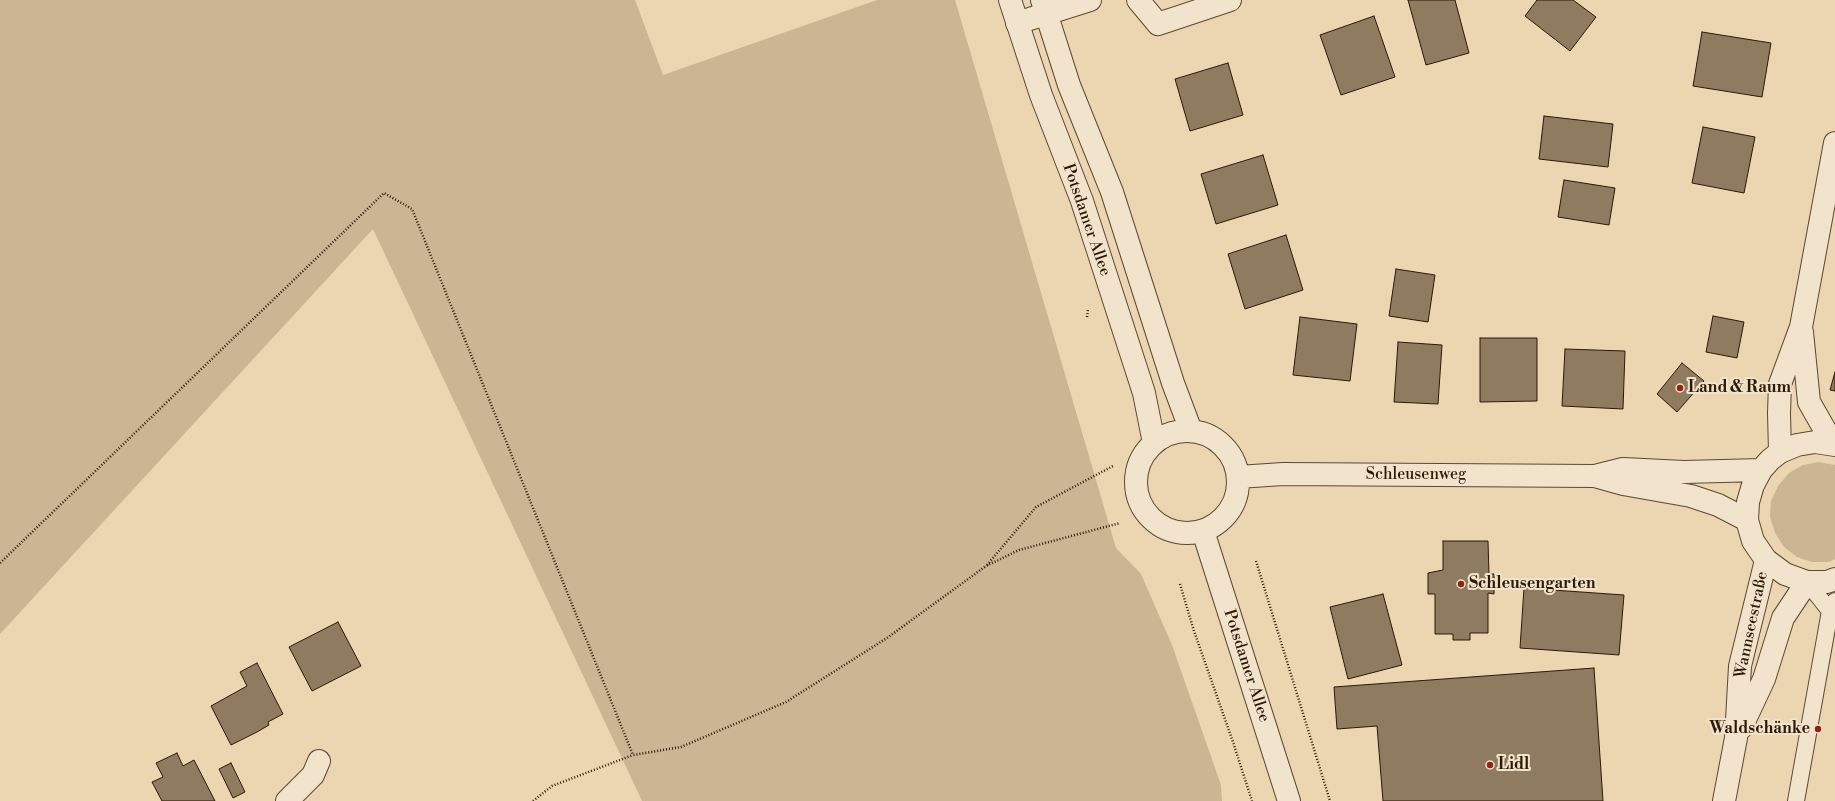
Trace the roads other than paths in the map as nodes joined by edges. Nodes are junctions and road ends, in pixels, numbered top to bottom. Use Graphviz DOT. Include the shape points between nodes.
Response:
graph roads {
  1 [pos="1010,0"];
  2 [pos="1090,0"];
  3 [pos="1138,0"];
  4 [pos="1230,0"];
  5 [pos="1044,7"];
  6 [pos="1017,23"];
  7 [pos="1835,143"];
  8 [pos="1801,327"];
  9 [pos="1191,431"];
  10 [pos="1154,443"];
  11 [pos="1834,444"];
  12 [pos="1780,452"];
  13 [pos="1761,470"];
  14 [pos="1595,476"];
  15 [pos="1238,477"];
  16 [pos="1748,520"];
  17 [pos="1203,531"];
  18 [pos="1766,560"];
  19 [pos="1835,579"];
  20 [pos="1807,582"];
  21 [pos="1832,606"];
  22 [pos="1736,738"];
  23 [pos="319,761"];
  24 [pos="287,801"];
  25 [pos="1290,801"];
  26 [pos="1724,801"];
  27 [pos="1796,801"];
  1 -- 6 [label="street, Potsdamer Allee"];
  2 -- 5 [label="street"];
  3 -- 4 [label="street" via="1158,24"];
  5 -- 6 [label="street"];
  5 -- 9 [label="street, Potsdamer Allee" via="1069,85 1112,192 1173,383"];
  6 -- 10 [label="street, Potsdamer Allee" via="1041,95 1082,201 1144,393"];
  7 -- 8 [label="street"];
  8 -- 11 [label="street" via="1809,402"];
  8 -- 12 [label="street" via="1780,384"];
  9 -- 10 [label="street" via="1165,436"];
  9 -- 15 [label="street" via="1205,434 1228,451 1235,463"];
  10 -- 17 [label="street" via="1143,456 1136,473 1136,490 1142,507 1153,521 1168,530 1186,534"];
  11 -- 12 [label="street" via="1816,442"];
  12 -- 13 [label="street"];
  13 -- 14 [label="street, Schleusenweg" via="1684,472 1623,469"];
  13 -- 16 [label="street" via="1748,502"];
  14 -- 15 [label="street, Schleusenweg" via="1283,474"];
  14 -- 16 [label="street, Schleusenweg" via="1623,484 1691,496 1718,505"];
  15 -- 17 [label="street" via="1237,495 1230,511 1218,523"];
  16 -- 18 [label="street" via="1753,541"];
  17 -- 25 [label="street, Potsdamer Allee"];
  18 -- 20 [label="street" via="1785,574"];
  18 -- 22 [label="street, Wannseestraße" via="1740,666"];
  19 -- 20 [label="street" via="1828,582"];
  20 -- 21 [label="lane"];
  20 -- 22 [label="street, Wannseestraße" via="1783,618 1764,680"];
  21 -- 27 [label="lane"];
  22 -- 26 [label="street, Wannseestraße"];
  23 -- 24 [label="street" via="313,775"];
}
